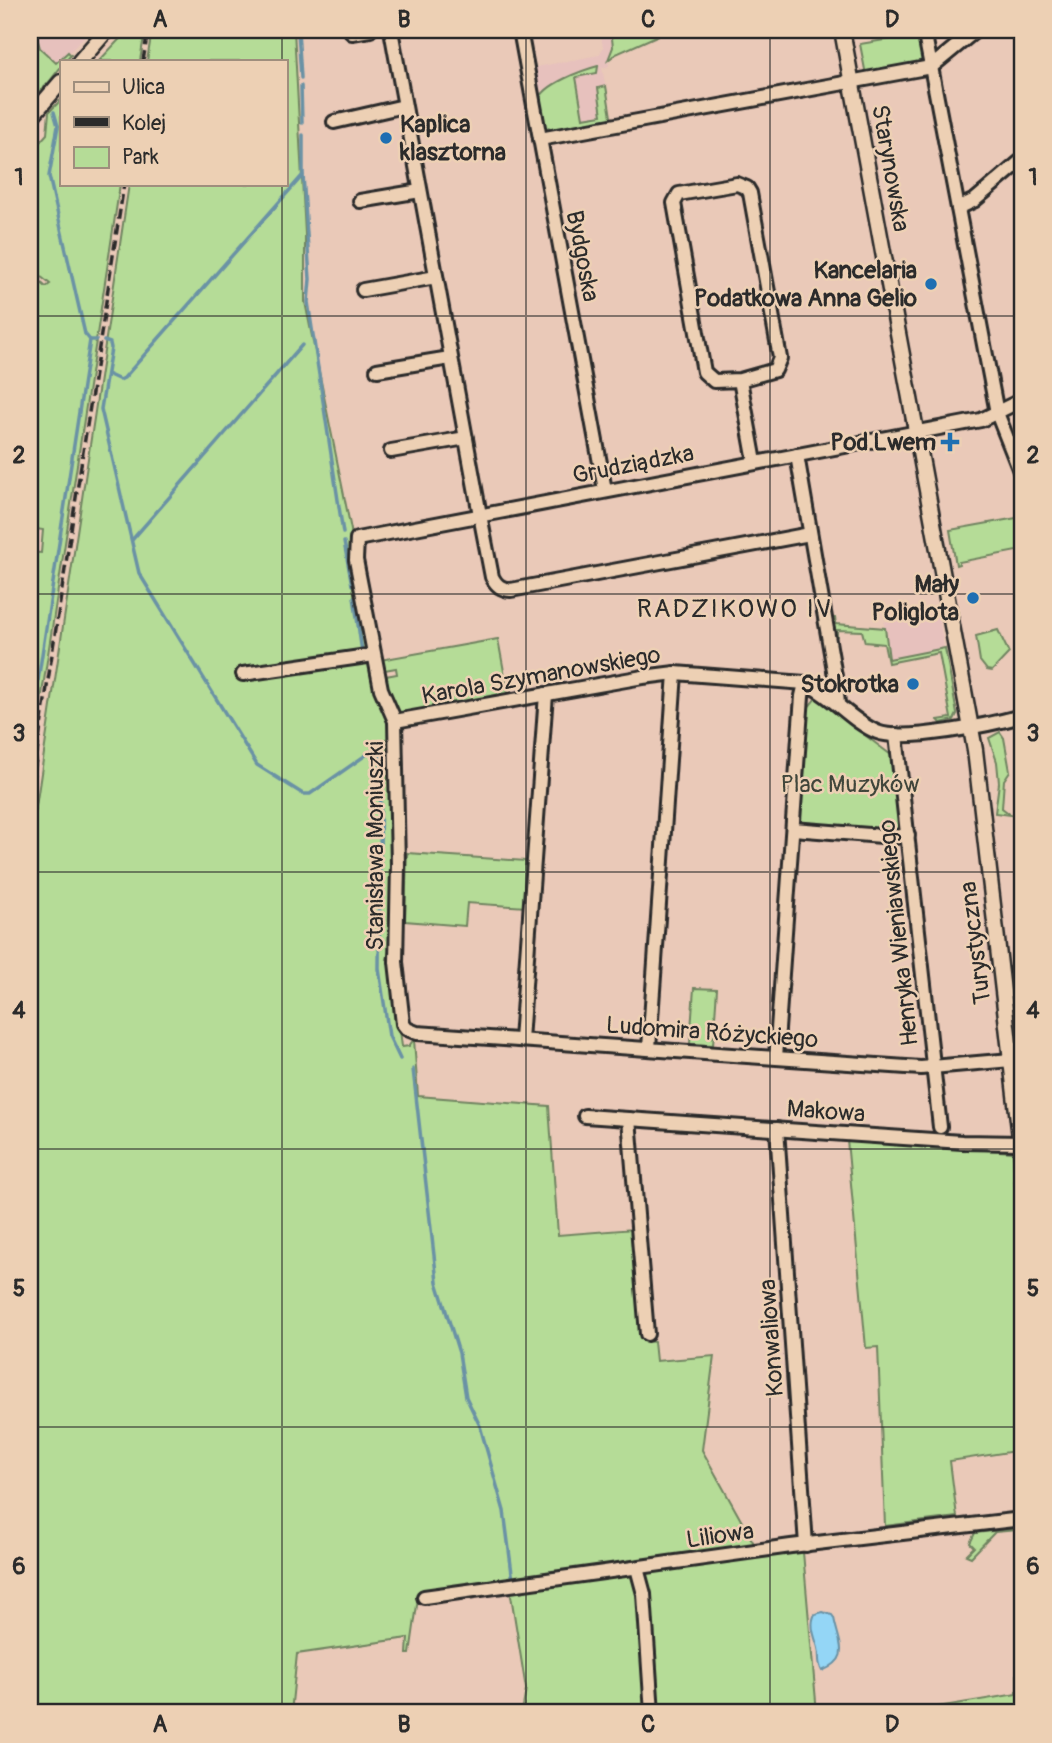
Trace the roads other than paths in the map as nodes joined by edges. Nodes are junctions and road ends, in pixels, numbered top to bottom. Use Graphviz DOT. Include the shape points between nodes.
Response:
graph roads {
  1 [pos="107,30"];
  2 [pos="370,30"];
  3 [pos="391,30"];
  4 [pos="520,30"];
  5 [pos="842,30"];
  6 [pos="924,30"];
  7 [pos="976,30"];
  8 [pos="352,33"];
  9 [pos="81,60"];
  10 [pos="931,67"];
  11 [pos="852,82"];
  12 [pos="60,83"];
  13 [pos="404,106"];
  14 [pos="31,115"];
  15 [pos="334,122"];
  16 [pos="540,139"];
  17 [pos="1022,160"];
  18 [pos="420,191"];
  19 [pos="360,201"];
  20 [pos="958,208"];
  21 [pos="436,277"];
  22 [pos="363,290"];
  23 [pos="450,358"];
  24 [pos="377,370"];
  25 [pos="740,380"];
  26 [pos="1022,400"];
  27 [pos="997,413"];
  28 [pos="917,433"];
  29 [pos="466,438"];
  30 [pos="391,452"];
  31 [pos="797,454"];
  32 [pos="755,462"];
  33 [pos="1022,476"];
  34 [pos="605,490"];
  35 [pos="480,515"];
  36 [pos="810,534"];
  37 [pos="357,539"];
  38 [pos="374,655"];
  39 [pos="675,673"];
  40 [pos="243,674"];
  41 [pos="805,683"];
  42 [pos="546,694"];
  43 [pos="838,704"];
  44 [pos="1022,716"];
  45 [pos="395,721"];
  46 [pos="971,727"];
  47 [pos="896,735"];
  48 [pos="793,829"];
  49 [pos="908,835"];
  50 [pos="409,1030"];
  51 [pos="521,1040"];
  52 [pos="649,1048"];
  53 [pos="776,1057"];
  54 [pos="1012,1060"];
  55 [pos="934,1068"];
  56 [pos="585,1116"];
  57 [pos="629,1119"];
  58 [pos="940,1127"];
  59 [pos="777,1129"];
  60 [pos="1022,1147"];
  61 [pos="647,1334"];
  62 [pos="1022,1519"];
  63 [pos="806,1545"];
  64 [pos="637,1569"];
  65 [pos="424,1597"];
  66 [pos="652,1713"];
  1 -- 9 [label="street"];
  2 -- 8 [label="street"];
  3 -- 13 [label="street"];
  4 -- 16 [label="street, Bydgoska"];
  5 -- 11 [label="street, Starynowska"];
  6 -- 10 [label="street"];
  7 -- 10 [label="street"];
  10 -- 11 [label="street"];
  10 -- 20 [label="street"];
  11 -- 16 [label="street"];
  11 -- 28 [label="street, Starynowska"];
  12 -- 14 [label="street"];
  13 -- 15 [label="street"];
  13 -- 18 [label="street"];
  16 -- 34 [label="street, Bydgoska"];
  17 -- 20 [label="street" via="975,200"];
  18 -- 19 [label="street"];
  18 -- 21 [label="street"];
  20 -- 27 [label="street"];
  21 -- 22 [label="street"];
  21 -- 23 [label="street"];
  23 -- 24 [label="street"];
  23 -- 29 [label="street"];
  25 -- 25 [label="street" via="714,381 704,372 674,203 679,194 737,184 750,193 780,358 775,370"];
  25 -- 32 [label="street"];
  26 -- 27 [label="street, Grudziądzka"];
  27 -- 28 [label="street, Grudziądzka"];
  27 -- 33 [label="street"];
  28 -- 31 [label="street, Grudziądzka"];
  28 -- 46 [label="street, Starynowska"];
  29 -- 30 [label="street"];
  29 -- 35 [label="street"];
  31 -- 32 [label="street, Grudziądzka"];
  31 -- 36 [label="street"];
  32 -- 34 [label="street, Grudziądzka"];
  34 -- 35 [label="street, Grudziądzka"];
  35 -- 36 [label="street" via="492,577 503,589 511,590"];
  35 -- 37 [label="street, Grudziądzka"];
  36 -- 43 [label="street"];
  37 -- 38 [label="street, Stanisława Moniuszki" via="356,560"];
  38 -- 40 [label="street"];
  38 -- 45 [label="street, Stanisława Moniuszki" via="381,689"];
  39 -- 41 [label="street, Karola Szymanowskiego"];
  39 -- 42 [label="street, Karola Szymanowskiego"];
  39 -- 52 [label="street"];
  41 -- 43 [label="street, Karola Szymanowskiego"];
  41 -- 48 [label="street"];
  42 -- 45 [label="street, Karola Szymanowskiego"];
  42 -- 51 [label="street"];
  43 -- 47 [label="street, Karola Szymanowskiego" via="871,729"];
  44 -- 46 [label="street, Karola Szymanowskiego"];
  45 -- 50 [label="street, Stanisława Moniuszki" via="396,962 403,1024"];
  46 -- 47 [label="street, Karola Szymanowskiego"];
  46 -- 54 [label="street, Turystyczna"];
  47 -- 49 [label="street, Henryka Wieniawskiego"];
  48 -- 49 [label="street"];
  48 -- 53 [label="street"];
  49 -- 55 [label="street, Henryka Wieniawskiego"];
  50 -- 51 [label="street, Ludomira Różyckiego"];
  51 -- 52 [label="street, Ludomira Różyckiego"];
  52 -- 53 [label="street, Ludomira Różyckiego"];
  53 -- 55 [label="street, Ludomira Różyckiego"];
  54 -- 55 [label="street, Ludomira Różyckiego"];
  54 -- 60 [label="street, Turystyczna"];
  55 -- 58 [label="street, Henryka Wieniawskiego"];
  56 -- 57 [label="street, Makowa"];
  57 -- 59 [label="street, Makowa"];
  57 -- 61 [label="street"];
  59 -- 60 [label="street, Makowa"];
  59 -- 63 [label="street, Konwaliowa"];
  62 -- 63 [label="street, Liliowa"];
  63 -- 64 [label="street, Liliowa"];
  64 -- 65 [label="street, Liliowa"];
  64 -- 66 [label="street" via="644,1594"];
}
